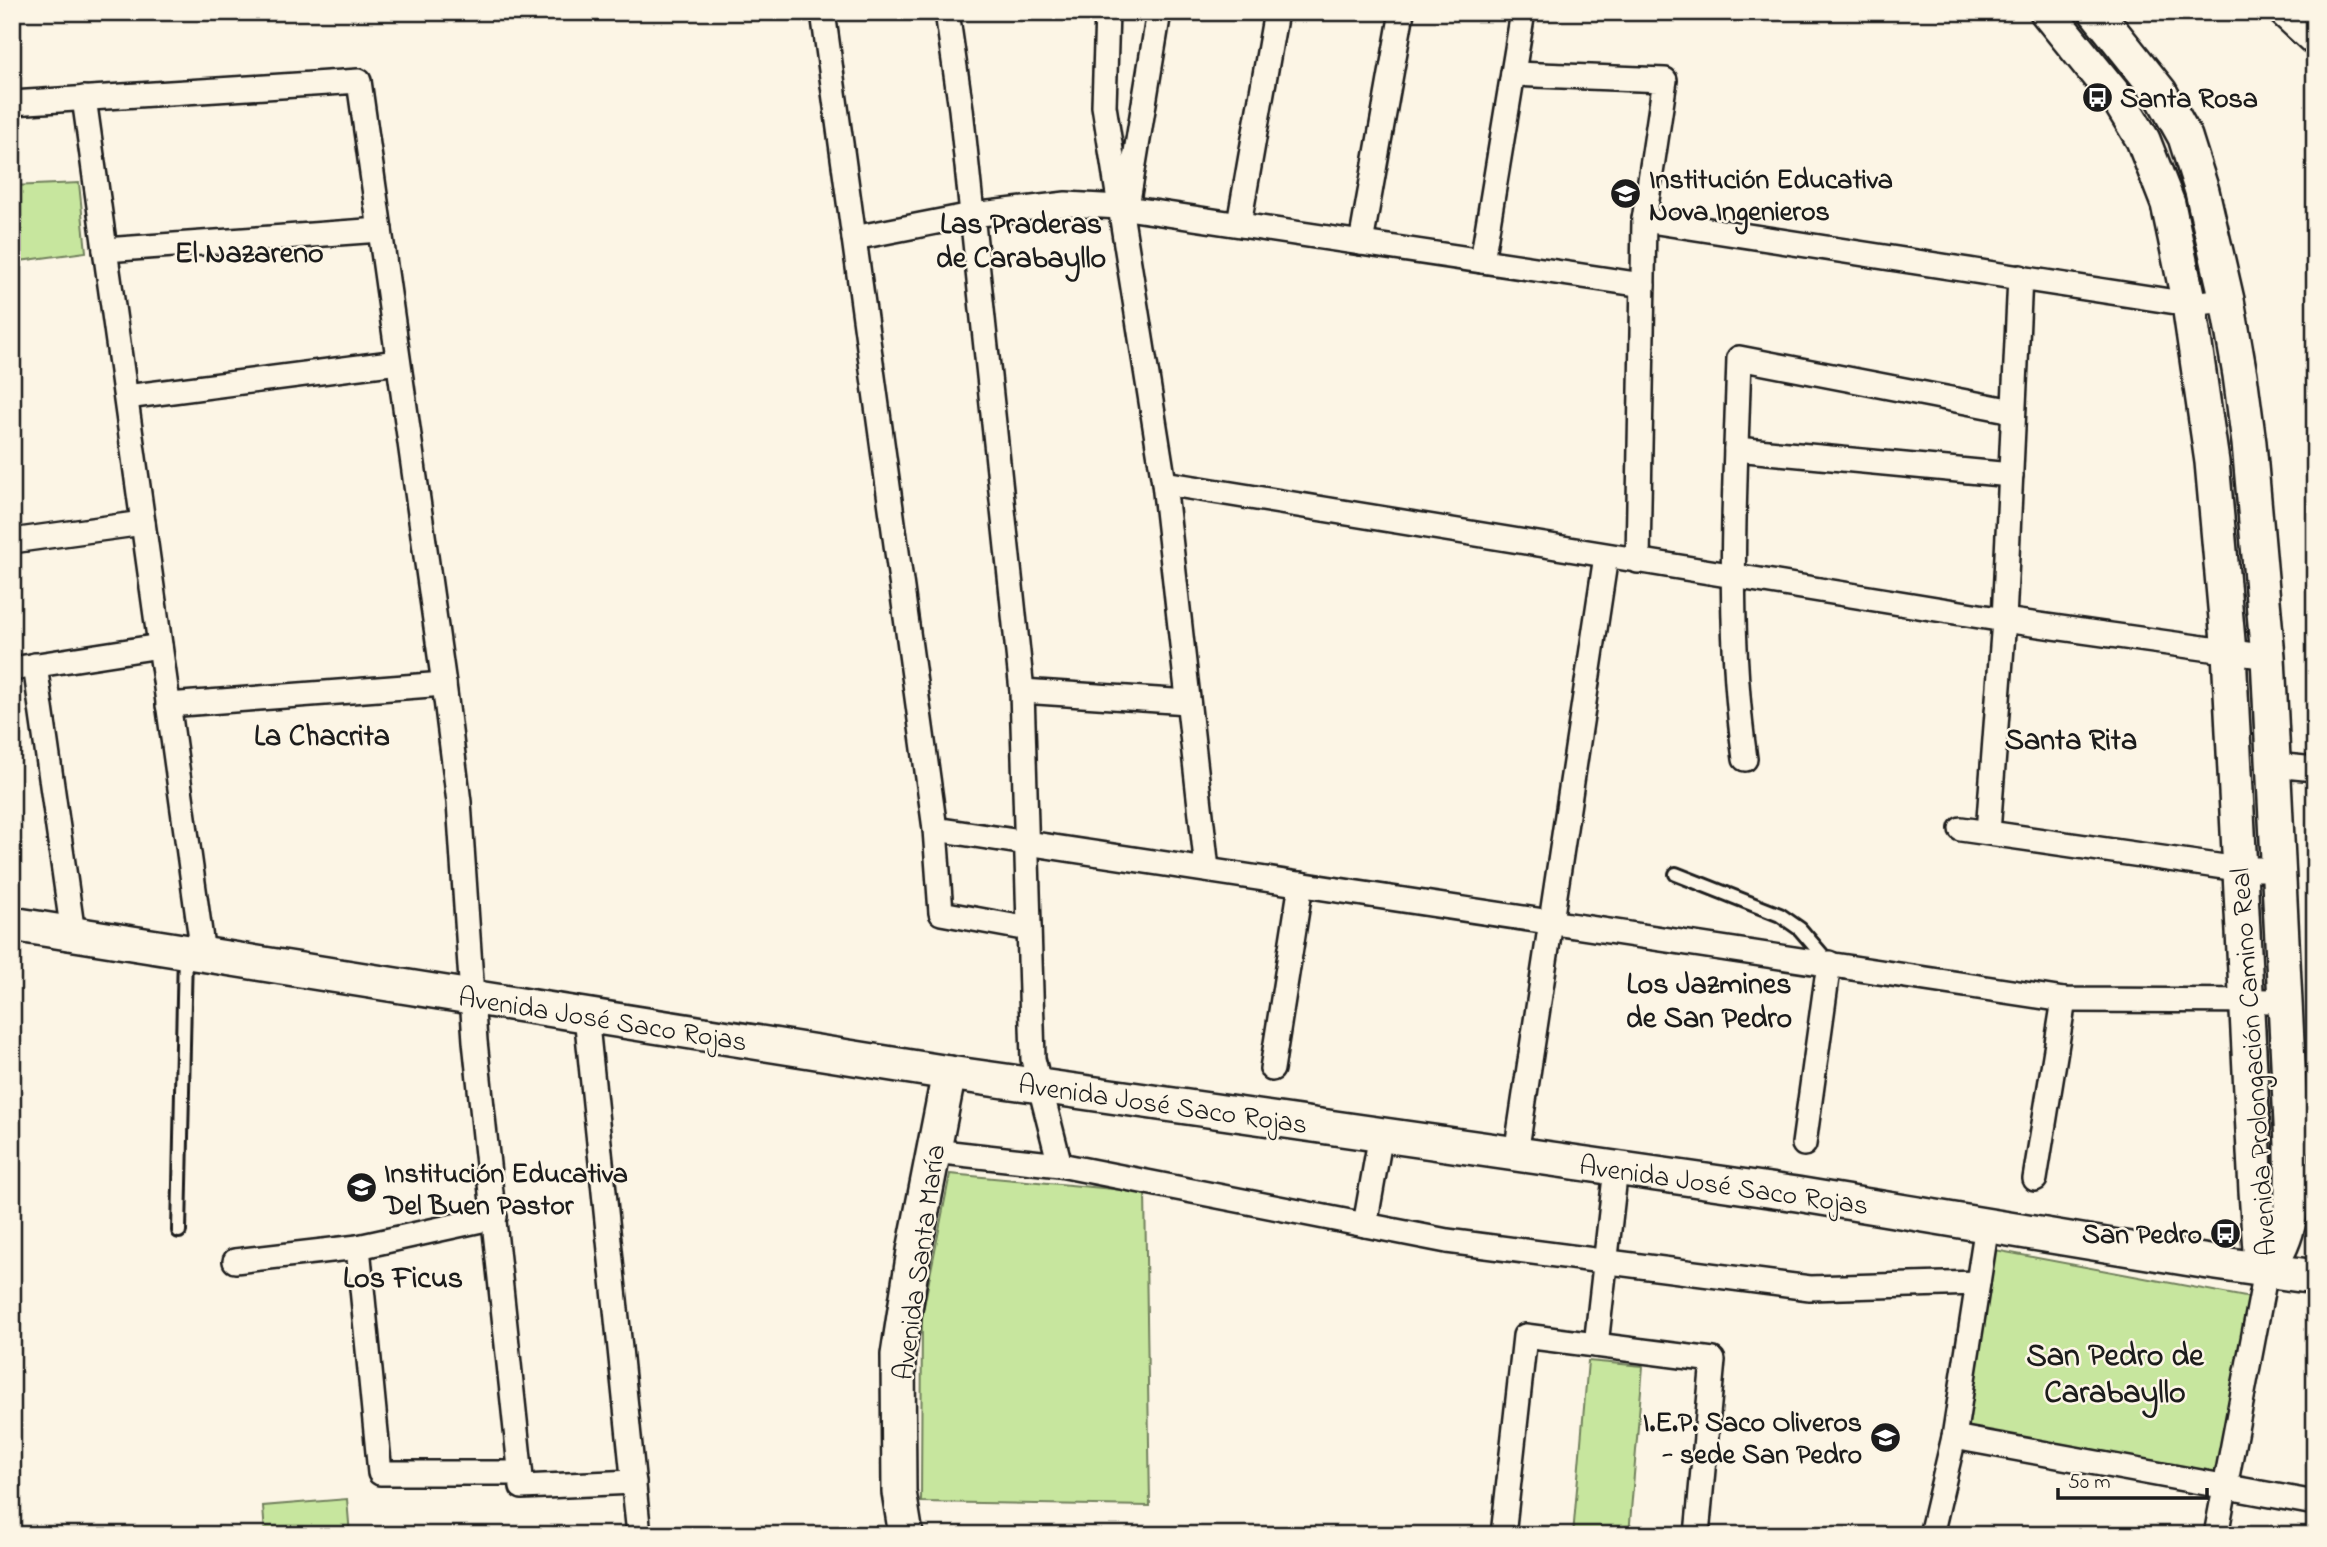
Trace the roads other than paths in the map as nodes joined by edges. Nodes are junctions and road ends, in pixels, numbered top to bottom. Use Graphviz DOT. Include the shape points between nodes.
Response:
graph roads {
  1 [pos="823,12"];
  2 [pos="947,12"];
  3 [pos="1107,12"];
  4 [pos="1159,12"];
  5 [pos="1276,12"];
  6 [pos="1402,12"];
  7 [pos="1523,12"];
  8 [pos="2047,12"];
  9 [pos="2096,12"];
  10 [pos="2278,12"];
  11 [pos="2315,45"];
  12 [pos="1513,74"];
  13 [pos="84,98"];
  14 [pos="12,103"];
  15 [pos="1124,207"];
  16 [pos="972,215"];
  17 [pos="1644,220"];
  18 [pos="1240,224"];
  19 [pos="380,230"];
  20 [pos="854,238"];
  21 [pos="1361,243"];
  22 [pos="105,250"];
  23 [pos="1482,261"];
  24 [pos="2020,277"];
  25 [pos="1643,285"];
  26 [pos="2227,300"];
  27 [pos="2189,304"];
  28 [pos="398,362"];
  29 [pos="126,397"];
  30 [pos="2013,411"];
  31 [pos="1737,449"];
  32 [pos="2011,475"];
  33 [pos="1164,483"];
  34 [pos="143,523"];
  35 [pos="12,541"];
  36 [pos="1606,556"];
  37 [pos="1638,561"];
  38 [pos="1733,576"];
  39 [pos="2004,620"];
  40 [pos="160,646"];
  41 [pos="2229,652"];
  42 [pos="2268,657"];
  43 [pos="24,667"];
  44 [pos="444,684"];
  45 [pos="1023,691"];
  46 [pos="1188,702"];
  47 [pos="169,705"];
  48 [pos="1745,759"];
  49 [pos="2274,765"];
  50 [pos="2315,769"];
  51 [pos="1961,828"];
  52 [pos="935,829"];
  53 [pos="1988,832"];
  54 [pos="1028,843"];
  55 [pos="1207,869"];
  56 [pos="2238,869"];
  57 [pos="2279,869"];
  58 [pos="1676,874"];
  59 [pos="1301,884"];
  60 [pos="1550,921"];
  61 [pos="12,924"];
  62 [pos="1030,929"];
  63 [pos="74,934"];
  64 [pos="194,953"];
  65 [pos="1829,963"];
  66 [pos="473,997"];
  67 [pos="2064,1000"];
  68 [pos="2285,1001"];
  69 [pos="2247,1002"];
  70 [pos="586,1015"];
  71 [pos="1272,1069"];
  72 [pos="949,1073"];
  73 [pos="1042,1087"];
  74 [pos="1381,1134"];
  75 [pos="1804,1144"];
  76 [pos="933,1151"];
  77 [pos="1516,1154"];
  78 [pos="1060,1165"];
  79 [pos="1616,1168"];
  80 [pos="2035,1180"];
  81 [pos="495,1217"];
  82 [pos="1364,1225"];
  83 [pos="1987,1225"];
  84 [pos="179,1231"];
  85 [pos="358,1247"];
  86 [pos="235,1261"];
  87 [pos="1605,1261"];
  88 [pos="2266,1270"];
  89 [pos="2315,1277"];
  90 [pos="1978,1283"];
  91 [pos="1596,1345"];
  92 [pos="1954,1437"];
  93 [pos="520,1472"];
  94 [pos="634,1482"];
  95 [pos="2227,1487"];
  96 [pos="2315,1503"];
  97 [pos="639,1535"];
  98 [pos="906,1535"];
  99 [pos="1503,1535"];
  100 [pos="1697,1535"];
  101 [pos="1931,1535"];
  102 [pos="2216,1535"];
  1 -- 20 [label="street"];
  2 -- 16 [label="street"];
  3 -- 15 [label="street" via="1104,106"];
  4 -- 15 [label="street"];
  5 -- 18 [label="street"];
  6 -- 21 [label="street"];
  7 -- 12 [label="street"];
  8 -- 27 [label="main road, Avenida Prolongación Camino Real" via="2120,102 2143,140 2168,204"];
  9 -- 26 [label="main road, Avenida Prolongación Camino Real" via="2160,92 2185,137"];
  10 -- 11 [label="street"];
  12 -- 17 [label="street" via="1665,80"];
  12 -- 23 [label="street"];
  13 -- 14 [label="street"];
  13 -- 19 [label="street" via="359,81"];
  13 -- 22 [label="street"];
  15 -- 16 [label="street" via="1066,204"];
  15 -- 18 [label="street"];
  15 -- 33 [label="street"];
  16 -- 20 [label="street"];
  16 -- 45 [label="street"];
  17 -- 24 [label="street"];
  17 -- 25 [label="street"];
  18 -- 21 [label="street"];
  19 -- 22 [label="street"];
  19 -- 28 [label="street"];
  20 -- 52 [label="street"];
  21 -- 23 [label="street"];
  22 -- 29 [label="street"];
  23 -- 25 [label="street"];
  24 -- 27 [label="street"];
  24 -- 30 [label="street"];
  25 -- 37 [label="street"];
  26 -- 27 [label="street"];
  26 -- 42 [label="main road, Avenida Prolongación Camino Real" via="2246,416"];
  27 -- 41 [label="main road, Avenida Prolongación Camino Real" via="2212,462"];
  28 -- 29 [label="street"];
  28 -- 44 [label="street"];
  29 -- 34 [label="street"];
  30 -- 31 [label="street" via="1739,358"];
  30 -- 32 [label="street"];
  31 -- 32 [label="street"];
  31 -- 38 [label="street"];
  32 -- 39 [label="street"];
  33 -- 36 [label="street"];
  33 -- 46 [label="street"];
  34 -- 35 [label="street"];
  34 -- 40 [label="street"];
  36 -- 37 [label="street"];
  36 -- 60 [label="street"];
  37 -- 38 [label="street"];
  38 -- 39 [label="street"];
  38 -- 48 [label="street" via="1736,697"];
  39 -- 41 [label="street"];
  39 -- 53 [label="street"];
  40 -- 43 [label="street"];
  40 -- 47 [label="street"];
  41 -- 42 [label="street"];
  41 -- 56 [label="main road, Avenida Prolongación Camino Real"];
  42 -- 49 [label="main road, Avenida Prolongación Camino Real"];
  43 -- 63 [label="street"];
  44 -- 47 [label="street"];
  44 -- 66 [label="street" via="459,802"];
  45 -- 46 [label="street"];
  45 -- 54 [label="street"];
  46 -- 55 [label="street"];
  47 -- 64 [label="street"];
  49 -- 50 [label="street"];
  49 -- 57 [label="main road, Avenida Prolongación Camino Real"];
  51 -- 53 [label="street"];
  52 -- 54 [label="street"];
  52 -- 62 [label="street" via="942,912"];
  53 -- 56 [label="street"];
  54 -- 55 [label="street"];
  54 -- 62 [label="street"];
  55 -- 59 [label="street"];
  56 -- 57 [label="street"];
  56 -- 69 [label="main road, Avenida Prolongación Camino Real"];
  57 -- 68 [label="main road, Avenida Prolongación Camino Real"];
  58 -- 65 [label="lane" via="1780,915 1800,929"];
  59 -- 60 [label="street"];
  59 -- 71 [label="street"];
  60 -- 65 [label="street"];
  60 -- 77 [label="street"];
  61 -- 63 [label="main road, Avenida José Saco Rojas"];
  62 -- 73 [label="street" via="1033,1059"];
  63 -- 64 [label="main road, Avenida José Saco Rojas"];
  64 -- 66 [label="main road, Avenida José Saco Rojas"];
  64 -- 84 [label="lane"];
  65 -- 67 [label="street"];
  65 -- 75 [label="street"];
  66 -- 70 [label="main road, Avenida José Saco Rojas"];
  66 -- 81 [label="street"];
  67 -- 69 [label="street"];
  67 -- 80 [label="street"];
  68 -- 69 [label="street"];
  68 -- 88 [label="main road, Avenida Prolongación Camino Real" via="2292,1213 2284,1243"];
  69 -- 88 [label="main road, Avenida Prolongación Camino Real" via="2260,1250"];
  70 -- 72 [label="main road, Avenida José Saco Rojas"];
  70 -- 94 [label="street"];
  72 -- 73 [label="main road, Avenida José Saco Rojas"];
  72 -- 76 [label="main road, Avenida Santa María"];
  73 -- 74 [label="main road, Avenida José Saco Rojas"];
  73 -- 78 [label="street"];
  74 -- 77 [label="main road, Avenida José Saco Rojas"];
  74 -- 82 [label="street"];
  76 -- 78 [label="street"];
  76 -- 98 [label="main road, Avenida Santa María" via="898,1355 899,1492"];
  77 -- 79 [label="main road, Avenida José Saco Rojas"];
  78 -- 82 [label="street"];
  79 -- 83 [label="main road, Avenida José Saco Rojas"];
  79 -- 87 [label="street"];
  81 -- 85 [label="street"];
  81 -- 93 [label="street"];
  82 -- 87 [label="street" via="1447,1241"];
  83 -- 88 [label="main road, Avenida José Saco Rojas"];
  83 -- 90 [label="street"];
  85 -- 86 [label="street"];
  85 -- 93 [label="street" via="380,1473"];
  87 -- 90 [label="street" via="1810,1288"];
  87 -- 91 [label="street"];
  88 -- 89 [label="main road, Avenida José Saco Rojas"];
  88 -- 95 [label="street"];
  90 -- 92 [label="street"];
  91 -- 99 [label="street" via="1525,1336"];
  91 -- 100 [label="street" via="1713,1360"];
  92 -- 95 [label="street"];
  92 -- 101 [label="street"];
  93 -- 94 [label="street" via="522,1488"];
  94 -- 97 [label="street"];
  95 -- 96 [label="street"];
  95 -- 102 [label="street"];
}
